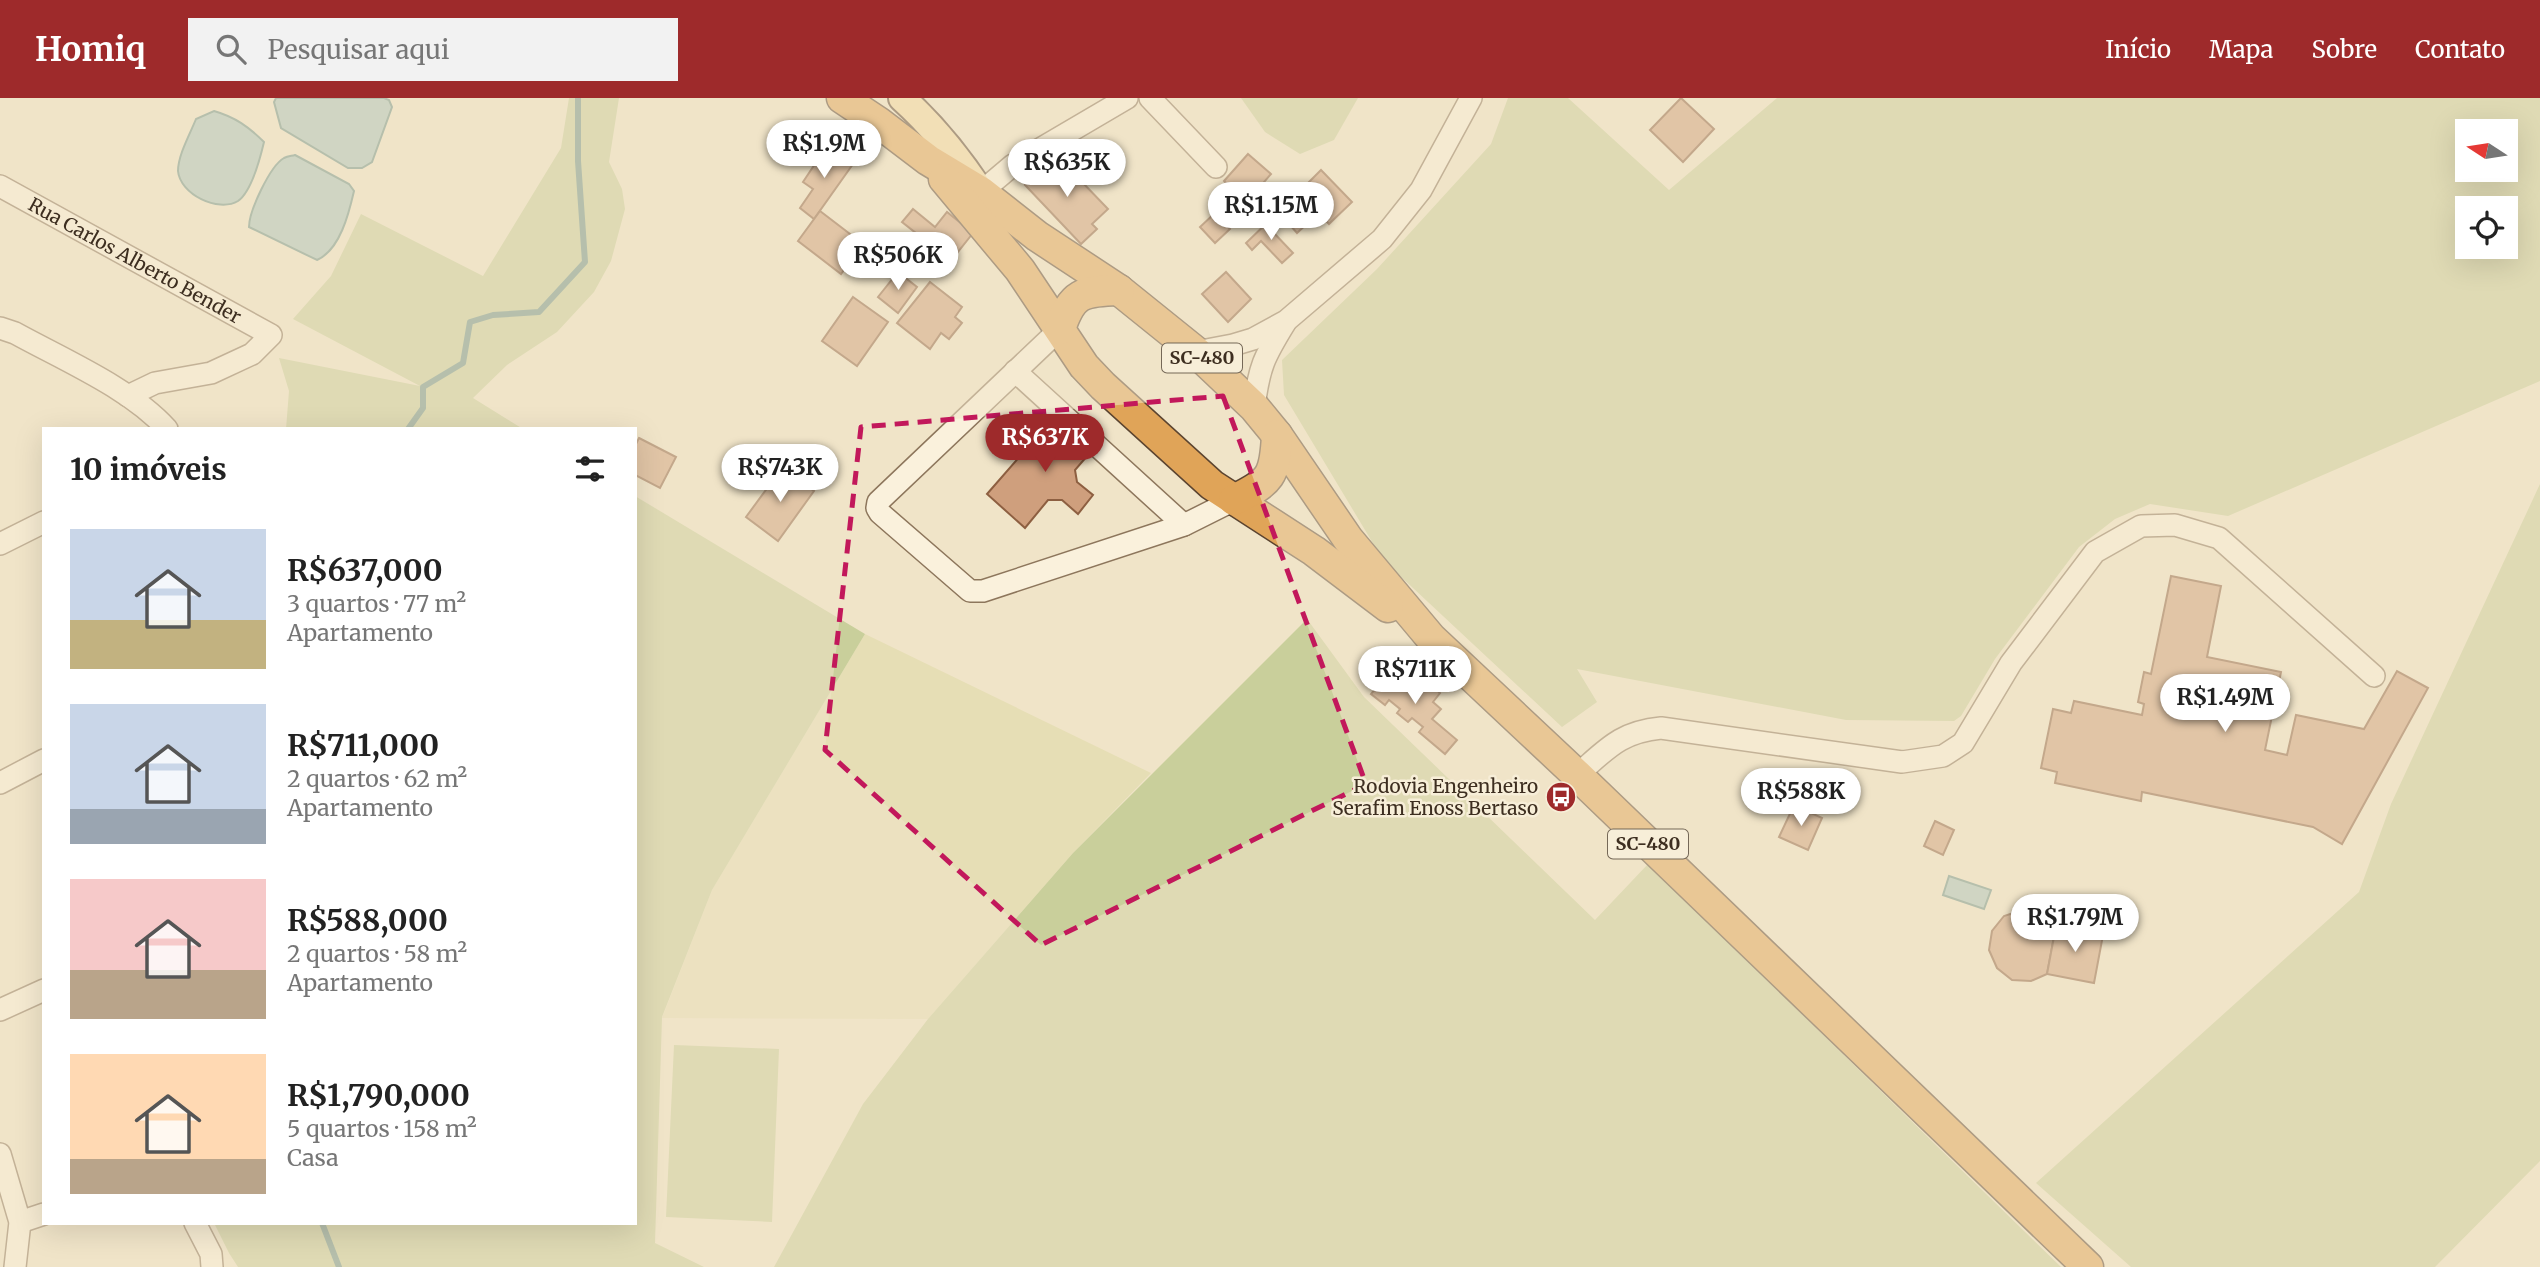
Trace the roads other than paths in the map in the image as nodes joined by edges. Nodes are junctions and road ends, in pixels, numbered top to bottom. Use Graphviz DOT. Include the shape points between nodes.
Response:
graph roads {
  1 [pos="842,98"];
  2 [pos="902,98"];
  3 [pos="1127,98"];
  4 [pos="1150,98"];
  5 [pos="1471,98"];
  6 [pos="928,160"];
  7 [pos="1216,167"];
  8 [pos="0,186"];
  9 [pos="981,192"];
  10 [pos="1119,290"];
  11 [pos="1286,321"];
  12 [pos="0,328"];
  13 [pos="1060,329"];
  14 [pos="1196,352"];
  15 [pos="1015,371"];
  16 [pos="128,396"];
  17 [pos="1254,407"];
  18 [pos="165,427"];
  19 [pos="1277,435"];
  20 [pos="1234,500"];
  21 [pos="42,523"];
  22 [pos="1184,525"];
  23 [pos="0,544"];
  24 [pos="1431,638"];
  25 [pos="2374,677"];
  26 [pos="42,761"];
  27 [pos="1577,775"];
  28 [pos="0,783"];
  29 [pos="42,991"];
  30 [pos="0,1010"];
  31 [pos="0,1154"];
  32 [pos="42,1215"];
  33 [pos="20,1223"];
  34 [pos="196,1225"];
  35 [pos="15,1267"];
  36 [pos="212,1267"];
  37 [pos="2088,1267"];
  1 -- 6 [label="highway, SC-480"];
  2 -- 9 [label="main road" via="947,145"];
  3 -- 9 [label="street" via="1013,165"];
  4 -- 7 [label="street"];
  5 -- 11 [label="street" via="1421,190 1382,239"];
  6 -- 9 [label="highway, SC-480"];
  6 -- 13 [label="highway, SC-480" via="1020,270"];
  8 -- 16 [label="street, Rua Carlos Alberto Bender" via="271,335 252,354 211,373 155,383"];
  9 -- 10 [label="highway, SC-480"];
  10 -- 13 [label="highway" via="1093,290 1076,297"];
  10 -- 14 [label="highway, SC-480"];
  11 -- 14 [label="street" via="1253,339"];
  11 -- 17 [label="street" via="1265,355"];
  12 -- 16 [label="street"];
  13 -- 15 [label="street"];
  13 -- 20 [label="highway, SC-480" via="1103,386"];
  14 -- 17 [label="highway, SC-480"];
  15 -- 22 [label="street"];
  15 -- 22 [label="street" via="878,502 880,513 970,591 983,591"];
  16 -- 18 [label="street"];
  17 -- 19 [label="highway, SC-480"];
  19 -- 20 [label="highway" via="1276,461 1268,479"];
  19 -- 24 [label="highway, SC-480" via="1348,539"];
  20 -- 22 [label="street"];
  20 -- 24 [label="highway, SC-480" via="1314,551"];
  21 -- 23 [label="street"];
  24 -- 27 [label="highway, SC-480"];
  25 -- 27 [label="street" via="2219,538 2175,525 2141,526 2095,552 2011,663 1963,743 1943,755 1902,762 1661,728 1620,738"];
  26 -- 28 [label="street"];
  27 -- 37 [label="highway, SC-480"];
  29 -- 30 [label="street"];
  31 -- 33 [label="street"];
  32 -- 33 [label="street"];
  33 -- 35 [label="street"];
  34 -- 36 [label="street" via="211,1254"];
}
